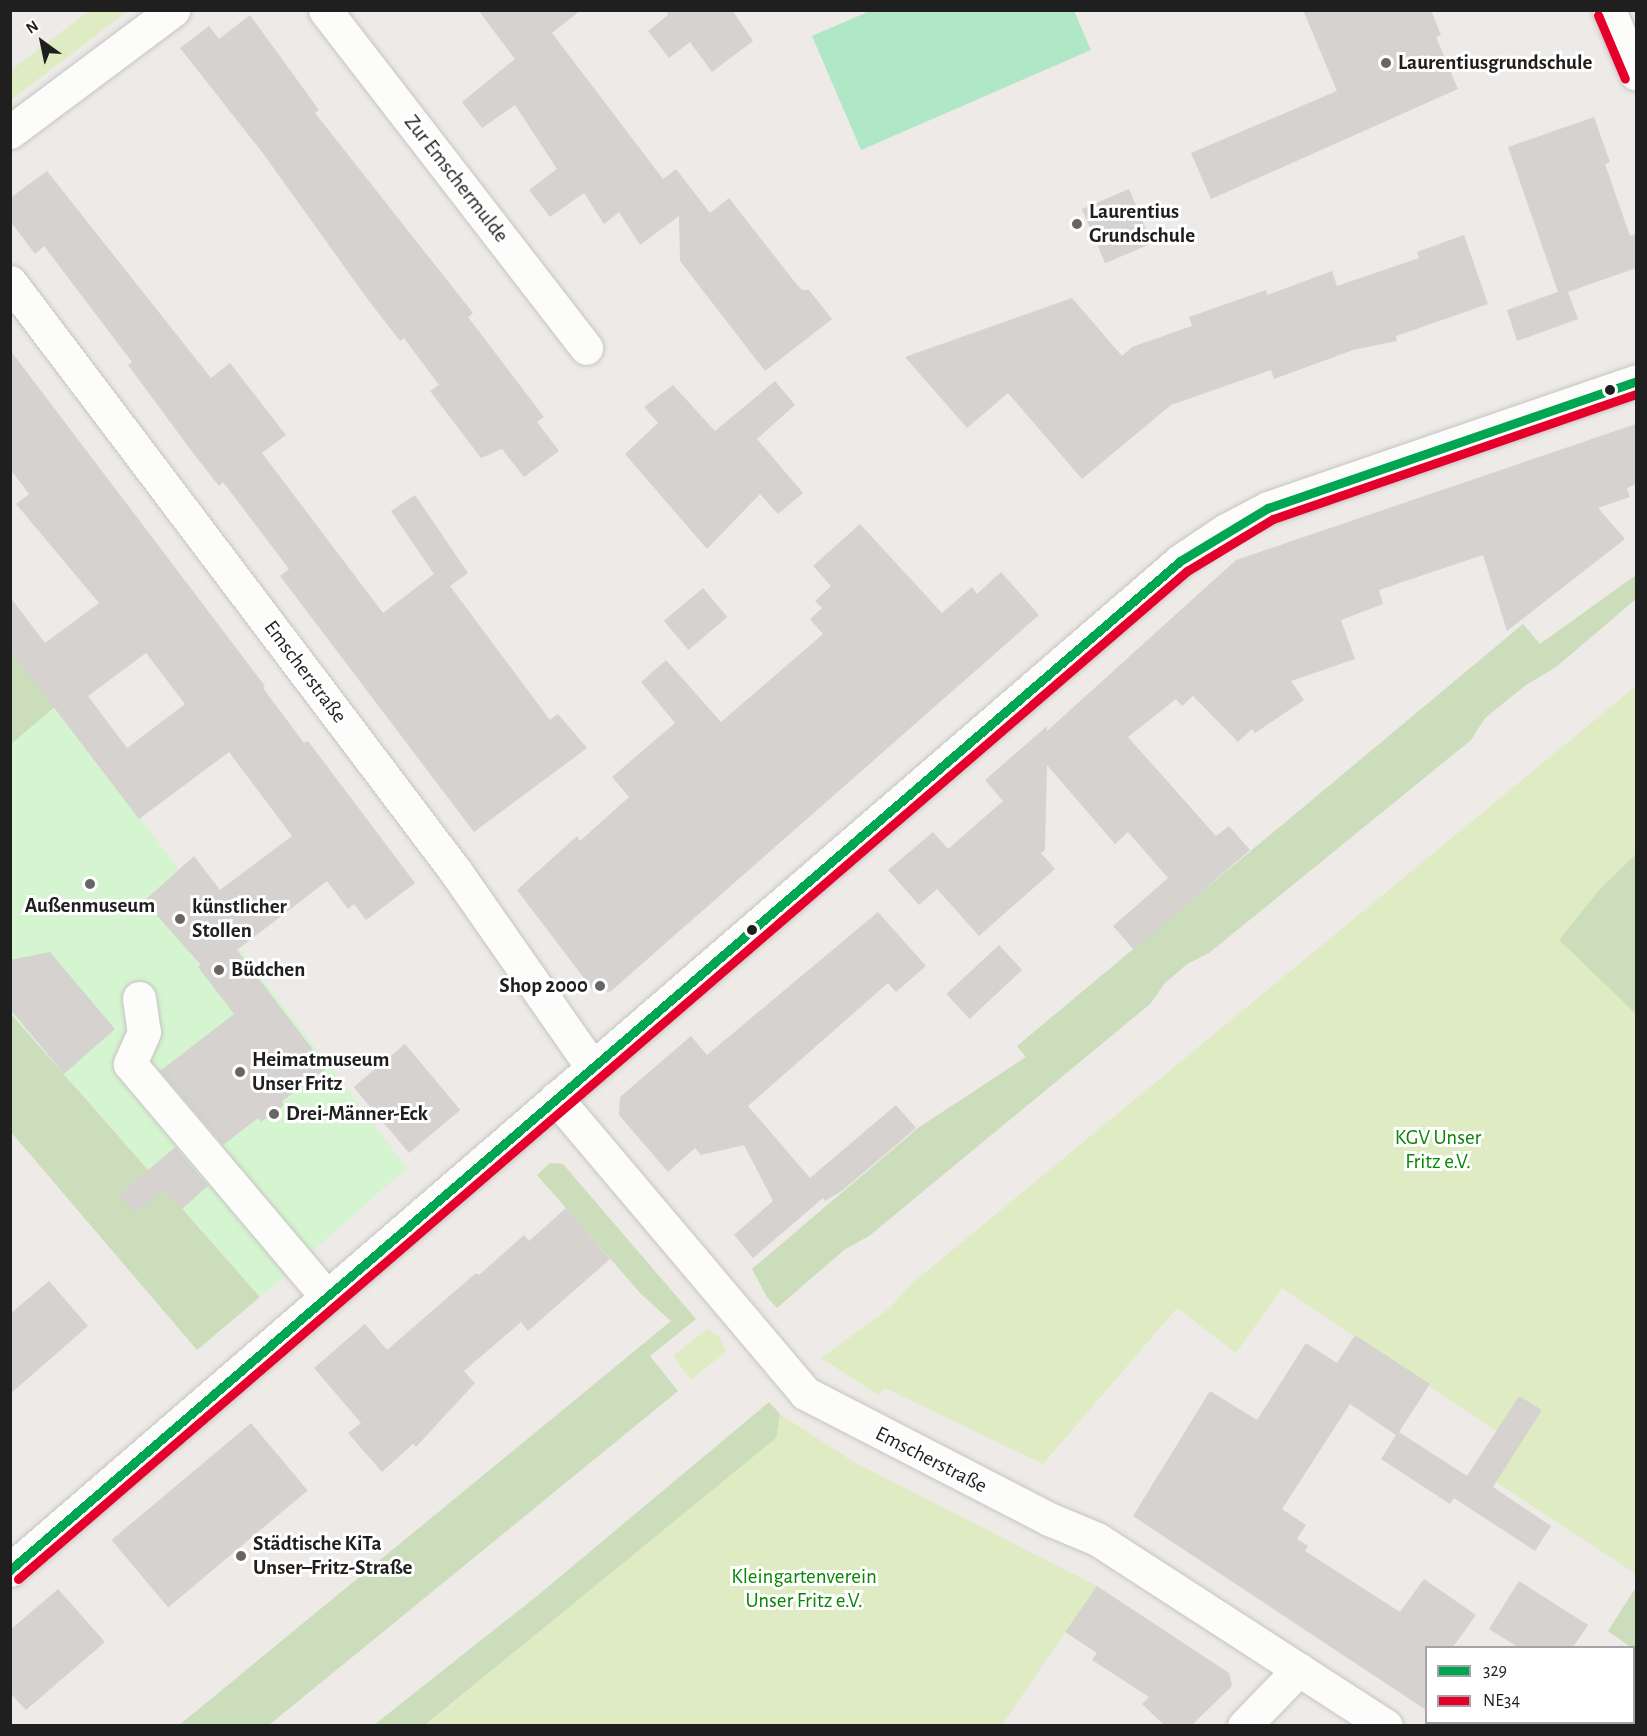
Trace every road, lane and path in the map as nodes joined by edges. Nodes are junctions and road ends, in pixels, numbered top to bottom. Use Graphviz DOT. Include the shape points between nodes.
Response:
graph roads {
  1 [pos="172,10"];
  2 [pos="325,10"];
  3 [pos="1609,10"];
  4 [pos="1636,74"];
  5 [pos="10,132"];
  6 [pos="10,282"];
  7 [pos="586,348"];
  8 [pos="1636,381"];
  9 [pos="139,998"];
  10 [pos="592,1067"];
  11 [pos="556,1098"];
  12 [pos="326,1296"];
  13 [pos="10,1570"];
  14 [pos="1299,1669"];
  15 [pos="1244,1725"];
  16 [pos="1386,1725"];
  1 -- 5 [label="street"];
  2 -- 7 [label="street, Zur Emschermulde"];
  3 -- 4 [label="street"];
  6 -- 10 [label="street, Emscherstraße" via="456,872"];
  8 -- 10 [label="street" via="1277,505 1206,543 1080,645"];
  9 -- 12 [label="street" via="144,1032 130,1064"];
  10 -- 11 [label="street"];
  11 -- 12 [label="street"];
  11 -- 14 [label="street, Emscherstraße" via="806,1393 1038,1514 1097,1539"];
  12 -- 13 [label="street"];
  14 -- 15 [label="street"];
  14 -- 16 [label="street, Emscherstraße"];
}
